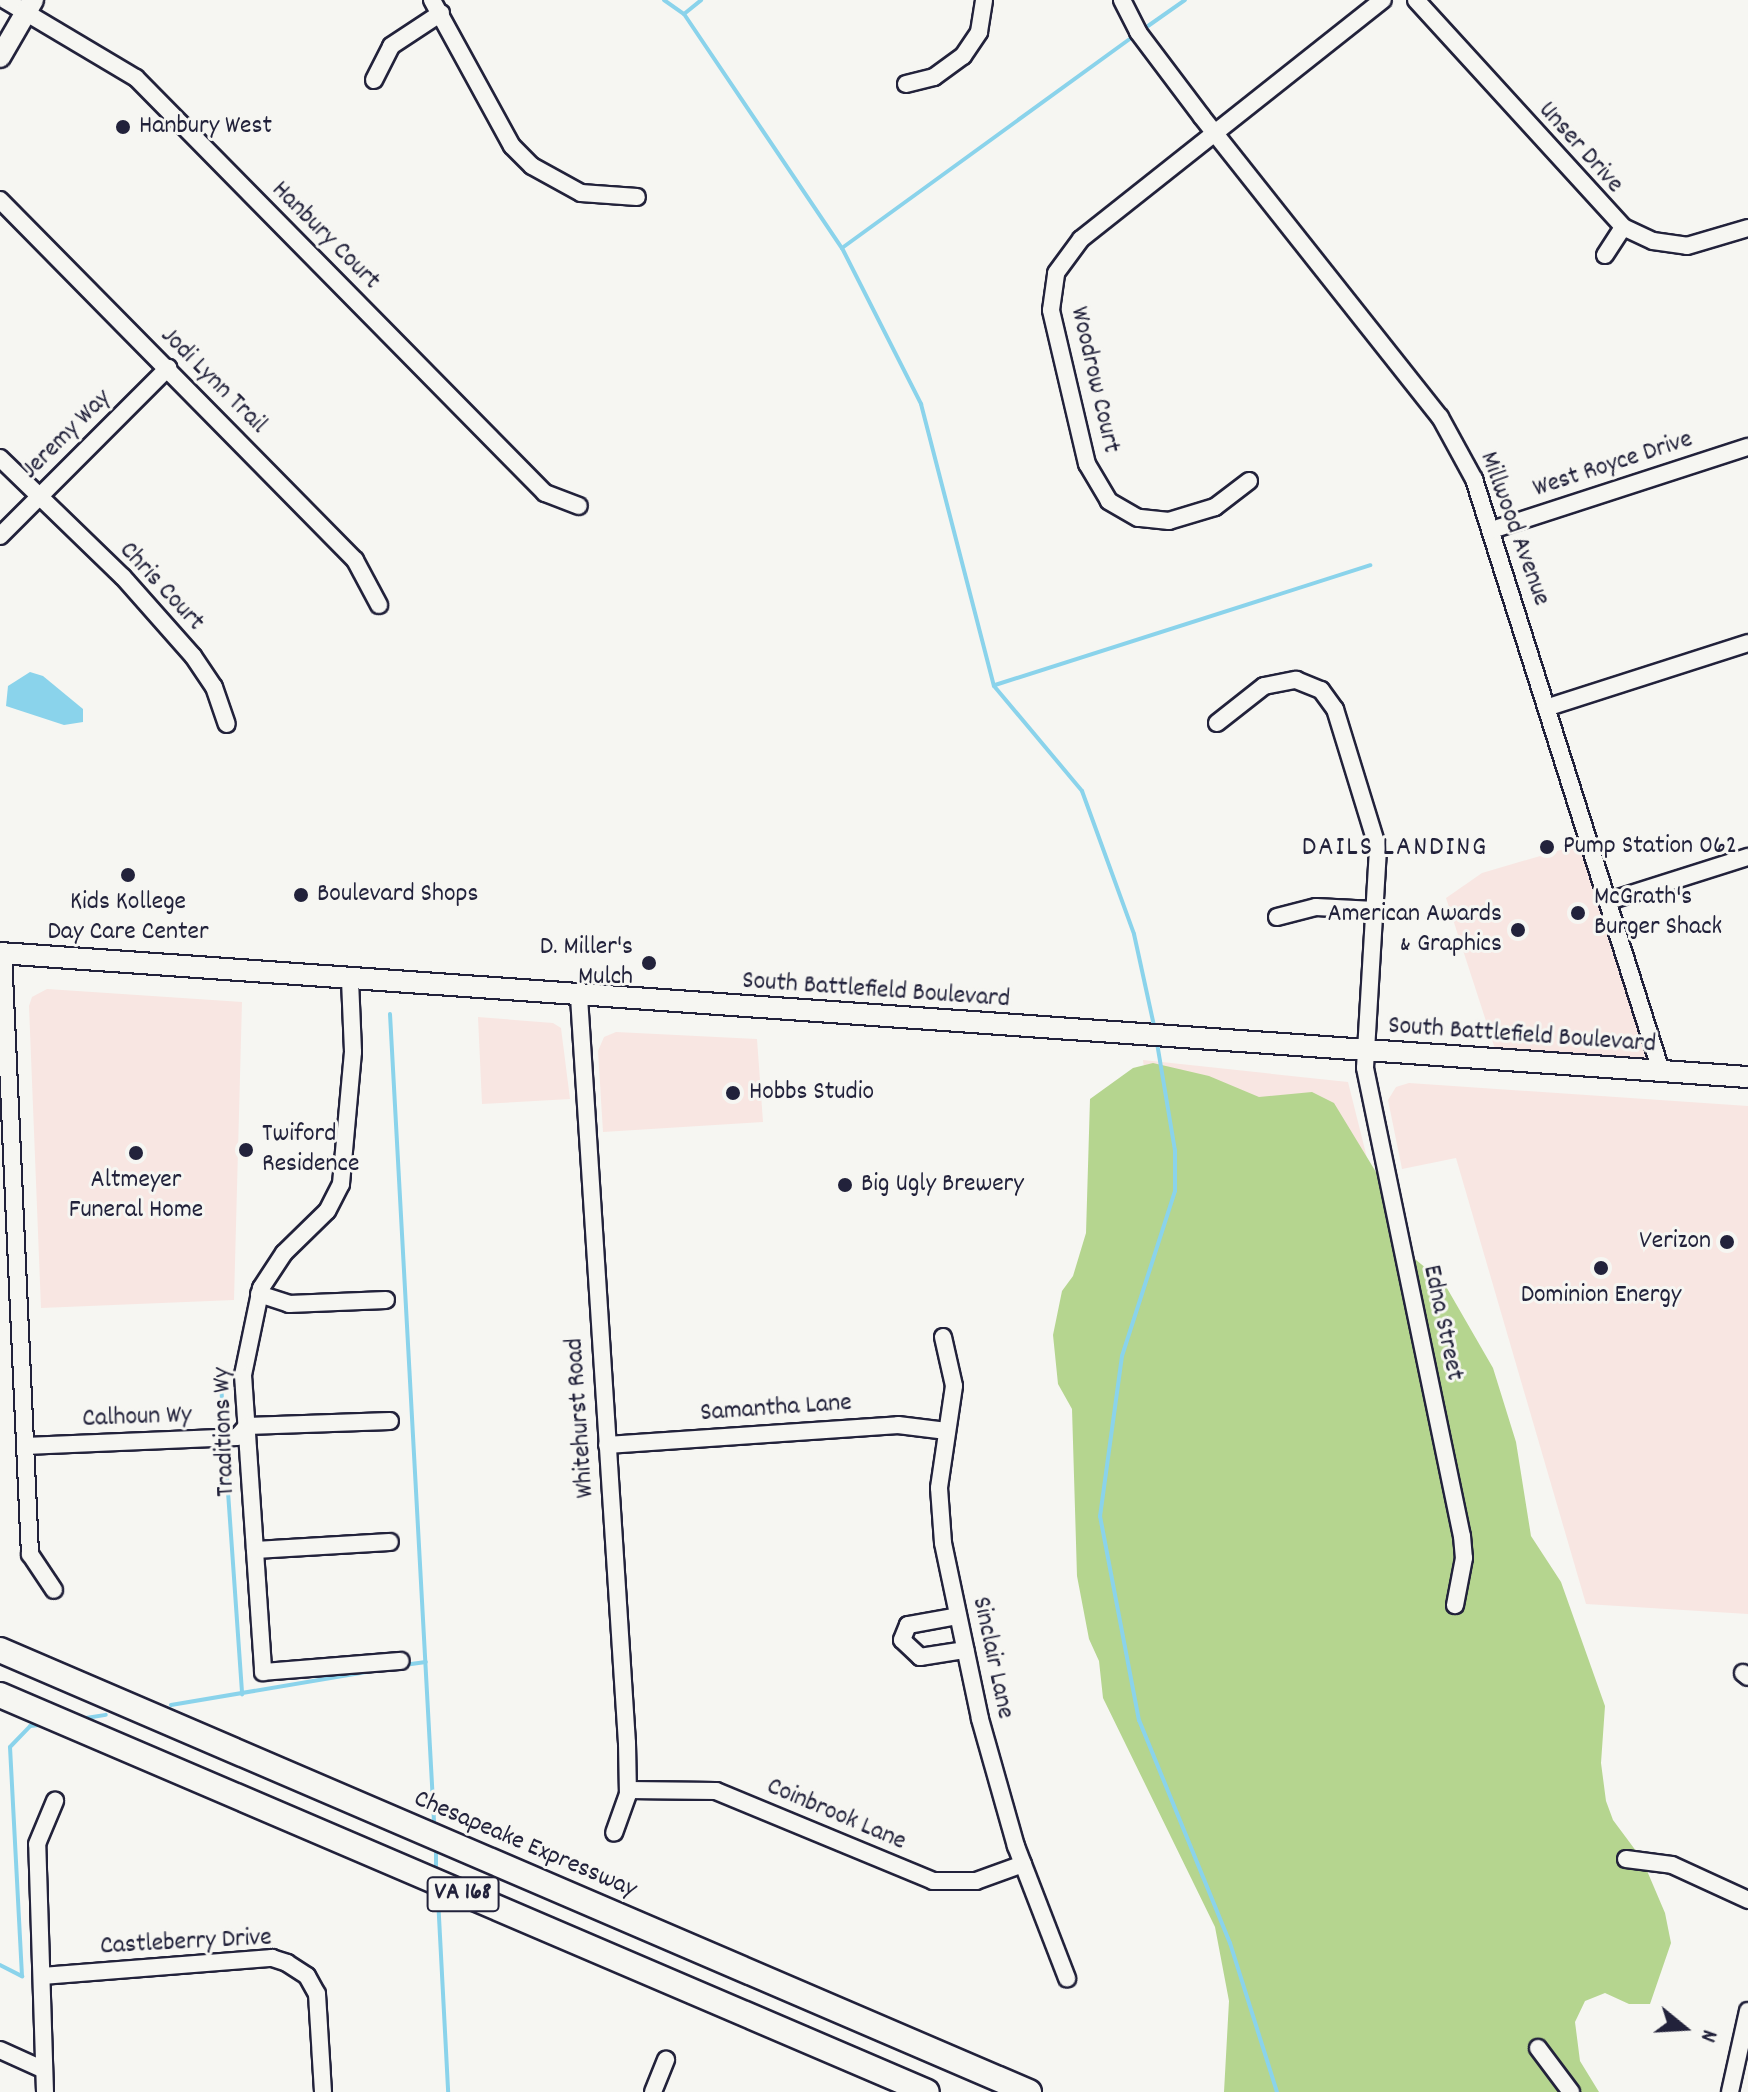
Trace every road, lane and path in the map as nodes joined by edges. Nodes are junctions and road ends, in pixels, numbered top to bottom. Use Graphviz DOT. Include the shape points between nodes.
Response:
graph roads {
  1 [pos="5,0"];
  2 [pos="984,0"];
  3 [pos="1122,0"];
  4 [pos="1383,0"];
  5 [pos="1416,0"];
  6 [pos="29,6"];
  7 [pos="436,7"];
  8 [pos="0,57"];
  9 [pos="374,80"];
  10 [pos="906,84"];
  11 [pos="1215,133"];
  12 [pos="637,197"];
  13 [pos="0,200"];
  14 [pos="1623,227"];
  15 [pos="1748,228"];
  16 [pos="1605,255"];
  17 [pos="168,368"];
  18 [pos="1748,447"];
  19 [pos="0,458"];
  20 [pos="1249,481"];
  21 [pos="38,498"];
  22 [pos="579,506"];
  23 [pos="1492,530"];
  24 [pos="0,536"];
  25 [pos="379,605"];
  26 [pos="1748,643"];
  27 [pos="1549,707"];
  28 [pos="1217,723"];
  29 [pos="227,724"];
  30 [pos="1748,857"];
  31 [pos="1609,901"];
  32 [pos="1375,910"];
  33 [pos="1277,917"];
  34 [pos="2,953"];
  35 [pos="350,980"];
  36 [pos="579,997"];
  37 [pos="1365,1051"];
  38 [pos="1661,1071"];
  39 [pos="1748,1077"];
  40 [pos="259,1294"];
  41 [pos="386,1300"];
  42 [pos="943,1337"];
  43 [pos="390,1421"];
  44 [pos="247,1426"];
  45 [pos="947,1431"];
  46 [pos="607,1445"];
  47 [pos="25,1446"];
  48 [pos="390,1542"];
  49 [pos="255,1550"];
  50 [pos="54,1590"];
  51 [pos="1455,1605"];
  52 [pos="958,1616"];
  53 [pos="0,1637"];
  54 [pos="0,1650"];
  55 [pos="965,1650"];
  56 [pos="401,1661"];
  57 [pos="0,1698"];
  58 [pos="115,1700"];
  59 [pos="628,1790"];
  60 [pos="55,1801"];
  61 [pos="614,1833"];
  62 [pos="1626,1859"];
  63 [pos="1023,1864"];
  64 [pos="1748,1900"];
  65 [pos="42,1976"];
  66 [pos="1067,1978"];
  67 [pos="1748,2011"];
  68 [pos="1538,2048"];
  69 [pos="0,2050"];
  70 [pos="666,2060"];
  71 [pos="44,2070"];
  72 [pos="45,2092"];
  73 [pos="323,2092"];
  74 [pos="653,2092"];
  75 [pos="927,2092"];
  76 [pos="1029,2092"];
  77 [pos="1571,2092"];
  78 [pos="1730,2092"];
  1 -- 6 [label="street, Hanbury Court"];
  2 -- 10 [label="street" via="979,32 963,56 934,77"];
  3 -- 11 [label="street, Millwood Avenue" via="1138,32"];
  4 -- 11 [label="street, Woodrow Court"];
  5 -- 14 [label="street, Unser Drive"];
  6 -- 8 [label="main road"];
  6 -- 22 [label="street, Hanbury Court" via="136,78 545,493"];
  7 -- 9 [label="street" via="391,46"];
  7 -- 12 [label="street" via="504,133 532,166 581,193"];
  11 -- 20 [label="street, Woodrow Court" via="1064,257 1051,290 1051,310 1087,464 1109,501 1138,518 1169,521 1215,507"];
  11 -- 23 [label="street, Millwood Avenue" via="1440,417 1474,479"];
  13 -- 17 [label="street, Jodi Lynn Trail"];
  14 -- 15 [label="street, Unser Drive" via="1653,241 1687,246"];
  14 -- 16 [label="street"];
  17 -- 21 [label="street, Jeremy Way"];
  17 -- 25 [label="street, Jodi Lynn Trail" via="355,560"];
  18 -- 23 [label="street, West Royce Drive"];
  19 -- 21 [label="street, Chris Court"];
  21 -- 24 [label="street, Jeremy Way"];
  21 -- 29 [label="street, Chris Court" via="123,577 193,656 214,687"];
  23 -- 27 [label="street, Millwood Avenue"];
  26 -- 27 [label="street"];
  27 -- 31 [label="street, Millwood Avenue"];
  28 -- 32 [label="street, Edna Street" via="1254,691 1282,680 1309,683 1329,699 1378,849"];
  30 -- 31 [label="street"];
  31 -- 38 [label="street, Millwood Avenue"];
  32 -- 33 [label="street" via="1316,907"];
  32 -- 37 [label="street, Edna Street"];
  34 -- 35 [label="main road, South Battlefield Boulevard"];
  34 -- 47 [label="street"];
  35 -- 36 [label="main road, South Battlefield Boulevard"];
  35 -- 40 [label="street, Traditions Wy" via="353,1052 341,1184 327,1211 284,1253"];
  36 -- 37 [label="main road, South Battlefield Boulevard"];
  36 -- 46 [label="street, Whitehurst Road"];
  37 -- 38 [label="main road, South Battlefield Boulevard"];
  37 -- 51 [label="street, Edna Street" via="1462,1536 1464,1558"];
  38 -- 39 [label="main road, South Battlefield Boulevard"];
  40 -- 41 [label="street" via="289,1304"];
  40 -- 44 [label="street, Traditions Wy" via="243,1375"];
  42 -- 45 [label="street, Sinclair Lane" via="954,1368"];
  43 -- 44 [label="street, Calhoun Wy"];
  44 -- 47 [label="street, Calhoun Wy" via="237,1437"];
  44 -- 49 [label="street, Traditions Wy"];
  45 -- 46 [label="street, Samantha Lane" via="898,1425"];
  45 -- 52 [label="street, Sinclair Lane" via="940,1512"];
  46 -- 59 [label="street, Whitehurst Road"];
  47 -- 50 [label="street" via="30,1554"];
  48 -- 49 [label="street"];
  49 -- 56 [label="street, Traditions Wy" via="263,1672"];
  52 -- 55 [label="street, Sinclair Lane"];
  52 -- 55 [label="street" via="908,1625 902,1640 920,1657"];
  53 -- 58 [label="highway"];
  54 -- 58 [label="highway, Chesapeake Expressway / VA 168"];
  55 -- 63 [label="street, Sinclair Lane"];
  57 -- 75 [label="highway, VA 168"];
  58 -- 76 [label="highway, Chesapeake Expressway / VA 168"];
  59 -- 61 [label="street, Whitehurst Road"];
  59 -- 63 [label="street, Coinbrook Lane" via="716,1791 933,1881 962,1884"];
  60 -- 65 [label="street" via="37,1844"];
  62 -- 64 [label="street" via="1672,1865"];
  63 -- 66 [label="street, Sinclair Lane"];
  65 -- 71 [label="street"];
  65 -- 73 [label="street, Castleberry Drive" via="272,1958 287,1963 307,1976 317,1994"];
  67 -- 78 [label="street"];
  68 -- 77 [label="street"];
  69 -- 71 [label="street"];
  70 -- 74 [label="street"];
  71 -- 72 [label="street"];
}
